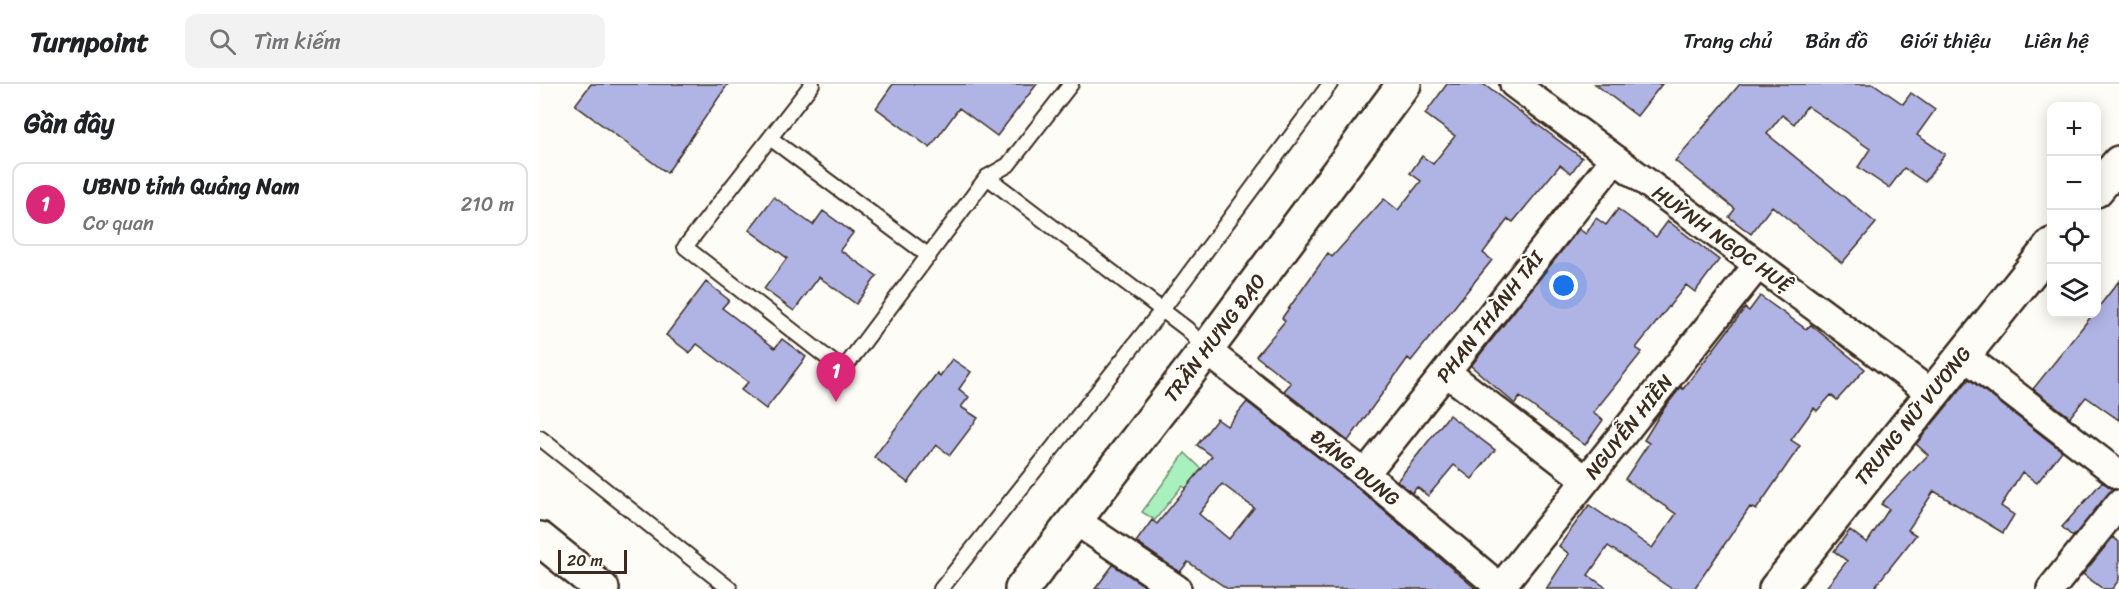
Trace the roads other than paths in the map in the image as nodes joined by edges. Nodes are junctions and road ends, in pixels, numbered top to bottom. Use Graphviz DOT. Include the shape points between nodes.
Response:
graph roads {
  1 [pos="812,84"];
  2 [pos="1071,84"];
  3 [pos="1330,84"];
  4 [pos="1404,84"];
  5 [pos="1514,84"];
  6 [pos="770,138"];
  7 [pos="1614,160"];
  8 [pos="2119,163"];
  9 [pos="987,177"];
  10 [pos="2101,185"];
  11 [pos="2047,251"];
  12 [pos="929,256"];
  13 [pos="1757,266"];
  14 [pos="1162,310"];
  15 [pos="1206,350"];
  16 [pos="1962,354"];
  17 [pos="1446,372"];
  18 [pos="1931,393"];
  19 [pos="540,438"];
  20 [pos="1365,474"];
  21 [pos="2119,475"];
  22 [pos="1586,480"];
  23 [pos="2119,504"];
  24 [pos="1076,521"];
  25 [pos="540,539"];
  26 [pos="1501,588"];
  27 [pos="602,589"];
  28 [pos="730,589"];
  29 [pos="941,589"];
  30 [pos="1022,589"];
  31 [pos="1177,589"];
  32 [pos="1776,589"];
  33 [pos="2051,589"];
  1 -- 6 [label="lane"];
  2 -- 9 [label="lane" via="1008,165"];
  3 -- 14 [label="lane"];
  4 -- 15 [label="street, TRẦN HƯNG ĐẠO"];
  5 -- 7 [label="street, HUỲNH NGỌC HUỆ"];
  6 -- 12 [label="lane"];
  6 -- 12 [label="lane" via="685,247 843,370"];
  7 -- 13 [label="street, HUỲNH NGỌC HUỆ"];
  7 -- 17 [label="street, PHAN THÀNH TÀI"];
  8 -- 10 [label="street"];
  9 -- 12 [label="lane"];
  9 -- 14 [label="lane"];
  11 -- 16 [label="street, TRƯNG NỮ VƯƠNG"];
  13 -- 18 [label="street, HUỲNH NGỌC HUỆ"];
  13 -- 22 [label="street, NGUYỄN HIỀN"];
  14 -- 15 [label="lane"];
  14 -- 29 [label="lane"];
  15 -- 20 [label="street, ĐẶNG DUNG"];
  15 -- 24 [label="street, TRẦN HƯNG ĐẠO"];
  16 -- 18 [label="street, TRƯNG NỮ VƯƠNG"];
  16 -- 21 [label="street"];
  17 -- 20 [label="street, PHAN THÀNH TÀI"];
  17 -- 22 [label="street"];
  18 -- 32 [label="street, TRƯNG NỮ VƯƠNG"];
  19 -- 28 [label="lane"];
  20 -- 26 [label="street, ĐẶNG DUNG"];
  22 -- 26 [label="street, NGUYỄN HIỀN"];
  23 -- 33 [label="street"];
  24 -- 30 [label="street, TRẦN HƯNG ĐẠO"];
  24 -- 31 [label="street"];
  25 -- 27 [label="street"];
}
